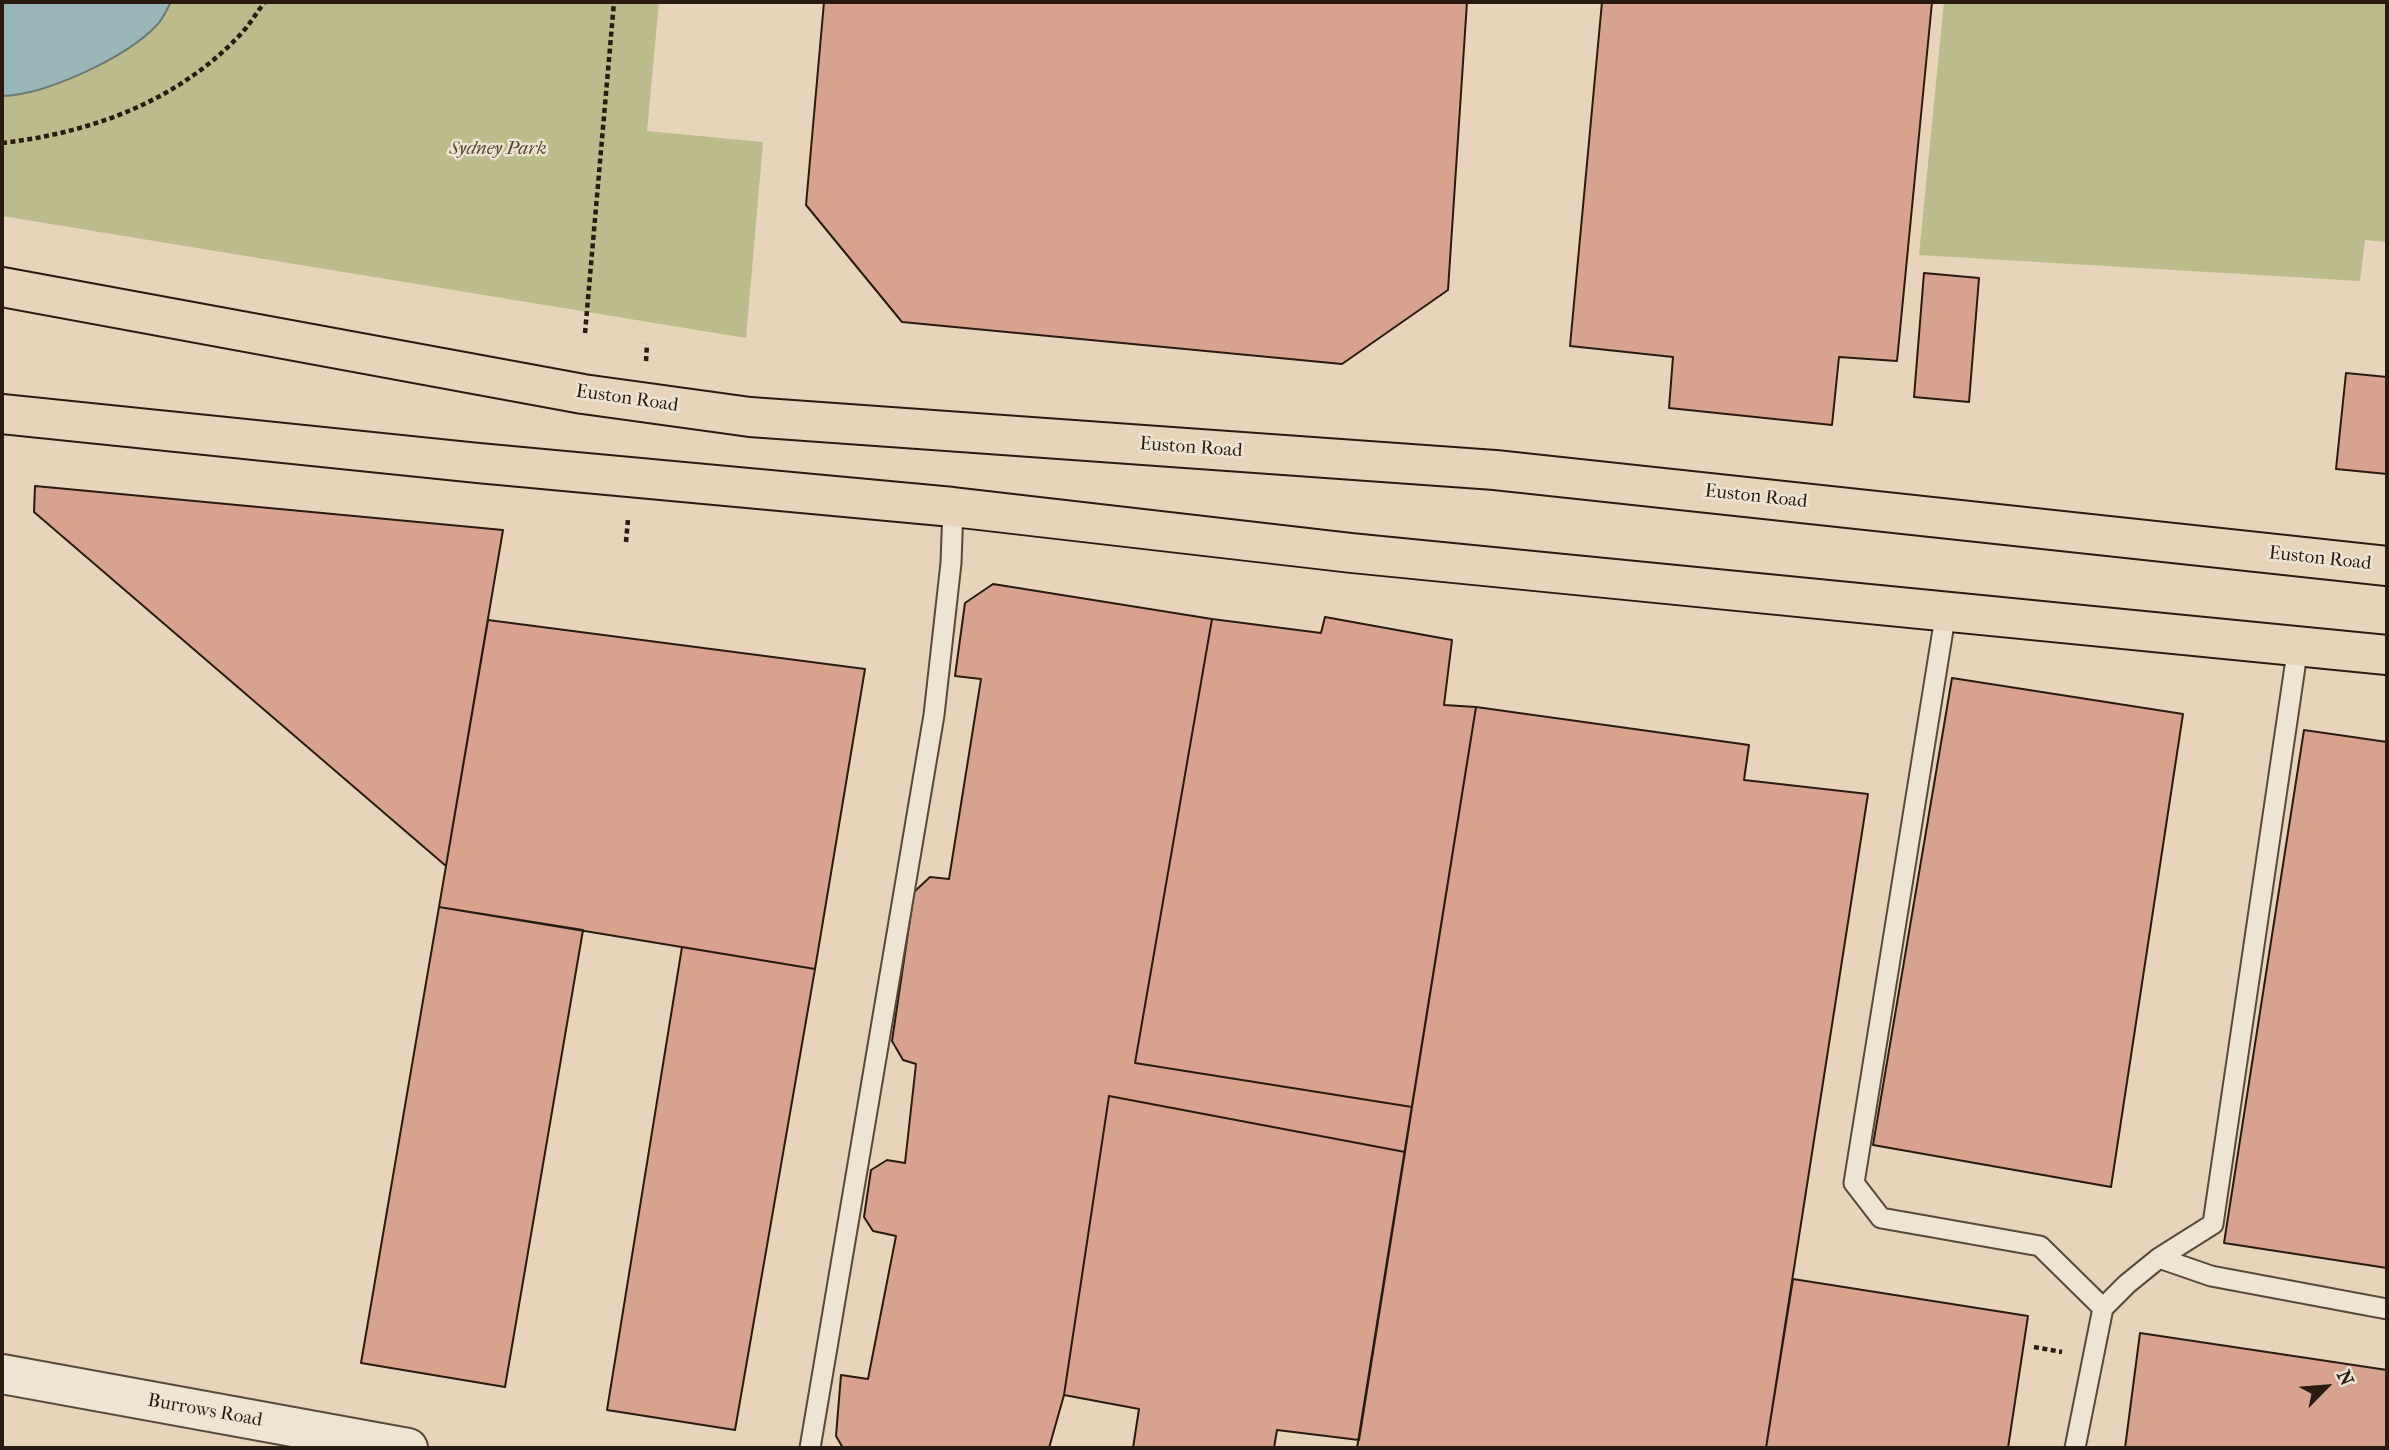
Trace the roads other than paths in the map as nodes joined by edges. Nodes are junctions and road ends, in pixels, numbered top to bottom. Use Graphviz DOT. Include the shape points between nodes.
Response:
graph roads {
  1 [pos="2,287"];
  2 [pos="2,414"];
  3 [pos="953,507"];
  4 [pos="2387,566"];
  5 [pos="1945,611"];
  6 [pos="2298,646"];
  7 [pos="2387,655"];
  8 [pos="2160,1258"];
  9 [pos="2102,1308"];
  10 [pos="2387,1309"];
  11 [pos="2,1374"];
  12 [pos="408,1448"];
  13 [pos="810,1448"];
  14 [pos="2075,1448"];
  1 -- 4 [label="main road, Euston Road" via="583,394 750,417 1495,470"];
  2 -- 3 [label="main road"];
  3 -- 5 [label="main road" via="1352,553"];
  3 -- 13 [label="lane" via="934,715"];
  5 -- 6 [label="main road"];
  5 -- 9 [label="lane" via="1854,1183 1881,1218 2040,1245"];
  6 -- 7 [label="main road"];
  6 -- 8 [label="lane" via="2213,1224"];
  8 -- 9 [label="lane"];
  8 -- 10 [label="lane" via="2211,1276"];
  9 -- 14 [label="lane"];
  11 -- 12 [label="street, Burrows Road"];
}
